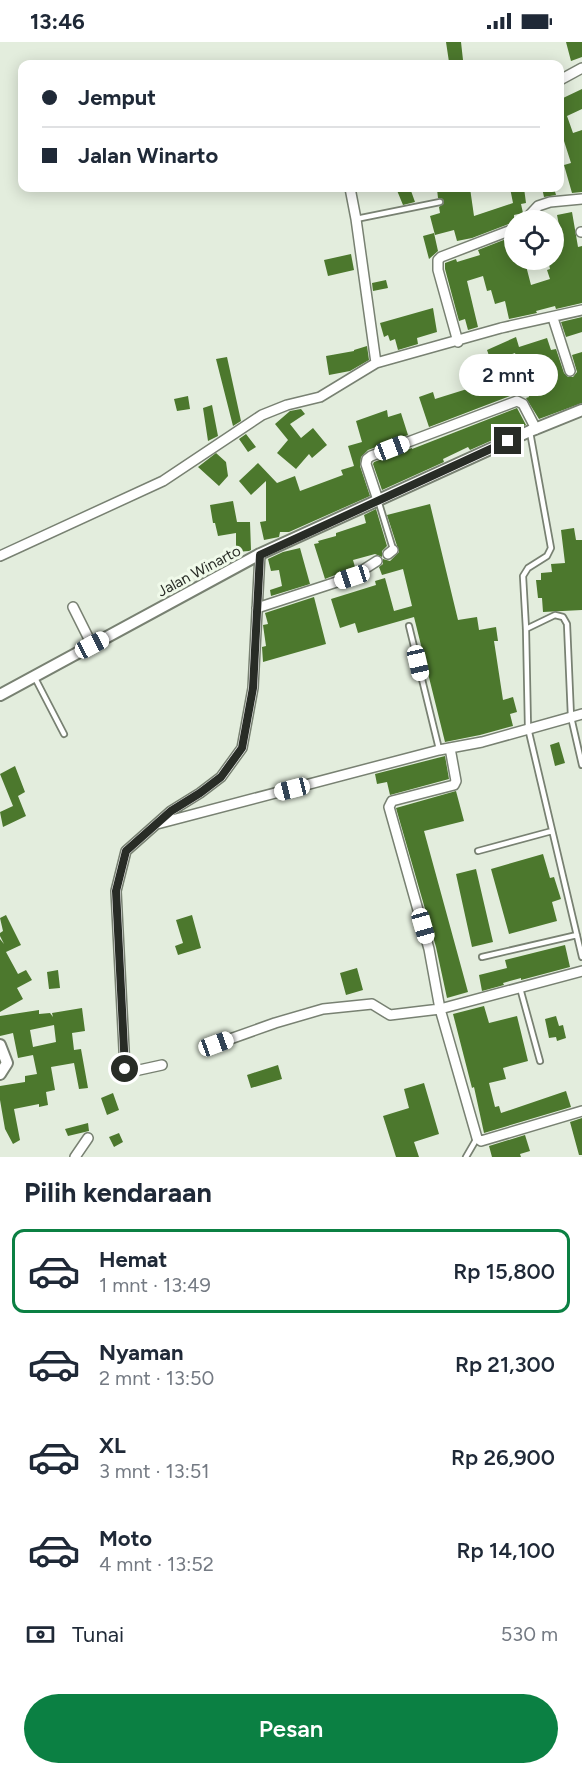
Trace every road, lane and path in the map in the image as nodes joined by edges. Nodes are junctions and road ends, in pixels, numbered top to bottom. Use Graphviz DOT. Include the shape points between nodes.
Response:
graph roads {
  1 [pos="582,68"];
  2 [pos="564,78"];
  3 [pos="351,192"];
  4 [pos="582,199"];
  5 [pos="441,202"];
  6 [pos="534,210"];
  7 [pos="356,219"];
  8 [pos="504,233"];
  9 [pos="582,310"];
  10 [pos="553,318"];
  11 [pos="458,342"];
  12 [pos="376,363"];
  13 [pos="570,371"];
  14 [pos="582,410"];
  15 [pos="533,430"];
  16 [pos="378,500"];
  17 [pos="391,552"];
  18 [pos="260,555"];
  19 [pos="0,556"];
  20 [pos="377,561"];
  21 [pos="73,607"];
  22 [pos="257,608"];
  23 [pos="409,626"];
  24 [pos="526,629"];
  25 [pos="92,645"];
  26 [pos="34,676"];
  27 [pos="0,695"];
  28 [pos="582,714"];
  29 [pos="571,717"];
  30 [pos="528,728"];
  31 [pos="64,734"];
  32 [pos="450,748"];
  33 [pos="439,750"];
  34 [pos="582,765"];
  35 [pos="152,826"];
  36 [pos="552,831"];
  37 [pos="478,851"];
  38 [pos="577,935"];
  39 [pos="482,957"];
  40 [pos="582,957"];
  41 [pos="582,971"];
  42 [pos="520,988"];
  43 [pos="441,1009"];
  44 [pos="0,1044"];
  45 [pos="216,1044"];
  46 [pos="540,1061"];
  47 [pos="162,1065"];
  48 [pos="0,1074"];
  49 [pos="582,1111"];
  50 [pos="88,1138"];
  51 [pos="477,1138"];
  52 [pos="75,1157"];
  53 [pos="466,1157"];
  1 -- 2 [label="street"];
  3 -- 7 [label="street"];
  4 -- 6 [label="street" via="550,202"];
  5 -- 7 [label="lane"];
  7 -- 12 [label="street"];
  8 -- 11 [label="street" via="438,260"];
  9 -- 10 [label="street"];
  10 -- 11 [label="street" via="501,328"];
  10 -- 13 [label="street"];
  11 -- 12 [label="street"];
  12 -- 19 [label="street" via="320,397 262,415 163,481"];
  14 -- 15 [label="street, Jalan Winarto"];
  15 -- 16 [label="street, Jalan Winarto"];
  15 -- 16 [label="street" via="523,404 517,401 371,456 366,464"];
  15 -- 24 [label="lane" via="551,548 523,576"];
  16 -- 17 [label="lane"];
  16 -- 18 [label="street, Jalan Winarto"];
  18 -- 22 [label="street"];
  18 -- 25 [label="street, Jalan Winarto"];
  20 -- 22 [label="street" via="352,577"];
  21 -- 25 [label="street"];
  22 -- 35 [label="street" via="253,688 242,748 221,777"];
  23 -- 33 [label="lane"];
  24 -- 29 [label="lane" via="555,615 563,617 567,624"];
  24 -- 30 [label="lane"];
  25 -- 26 [label="street, Jalan Winarto"];
  26 -- 27 [label="street, Jalan Winarto"];
  26 -- 31 [label="lane"];
  28 -- 29 [label="street"];
  29 -- 30 [label="street"];
  29 -- 34 [label="lane"];
  30 -- 32 [label="street"];
  30 -- 36 [label="lane"];
  32 -- 33 [label="street"];
  32 -- 43 [label="street" via="454,785 392,801 389,807 429,949"];
  33 -- 35 [label="street"];
  35 -- 47 [label="street" via="126,851 116,891 125,1069 130,1072"];
  36 -- 37 [label="lane"];
  36 -- 38 [label="lane"];
  38 -- 39 [label="lane"];
  38 -- 40 [label="lane"];
  41 -- 42 [label="street"];
  42 -- 43 [label="street"];
  42 -- 46 [label="lane"];
  43 -- 45 [label="street" via="390,1015 372,1004 323,1009"];
  43 -- 51 [label="street"];
  44 -- 48 [label="street" via="7,1063"];
  49 -- 51 [label="street" via="480,1141"];
  50 -- 52 [label="street"];
  51 -- 53 [label="lane"];
}
